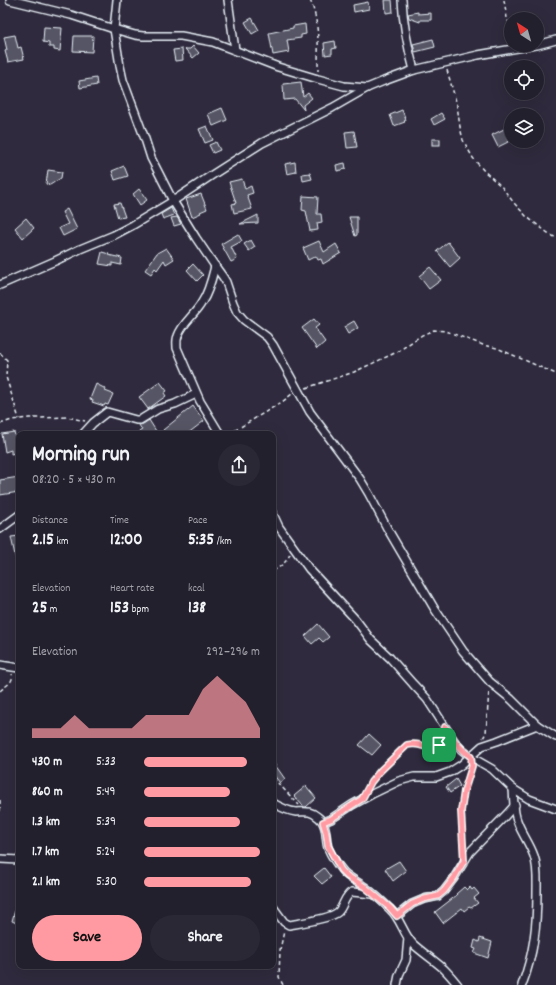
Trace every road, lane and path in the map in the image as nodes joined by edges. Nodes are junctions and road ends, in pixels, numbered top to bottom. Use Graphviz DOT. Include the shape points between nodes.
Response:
graph roads {
  1 [pos="10,0"];
  2 [pos="117,0"];
  3 [pos="228,0"];
  4 [pos="310,0"];
  5 [pos="402,0"];
  6 [pos="504,0"];
  7 [pos="506,12"];
  8 [pos="114,29"];
  9 [pos="556,40"];
  10 [pos="544,43"];
  11 [pos="235,50"];
  12 [pos="504,50"];
  13 [pos="444,63"];
  14 [pos="414,70"];
  15 [pos="318,79"];
  16 [pos="367,88"];
  17 [pos="173,201"];
  18 [pos="556,238"];
  19 [pos="215,266"];
  20 [pos="0,285"];
  21 [pos="0,353"];
  22 [pos="556,374"];
  23 [pos="298,390"];
  24 [pos="196,394"];
  25 [pos="18,419"];
  26 [pos="96,421"];
  27 [pos="0,424"];
  28 [pos="86,431"];
  29 [pos="218,431"];
  30 [pos="234,431"];
  31 [pos="16,516"];
  32 [pos="276,520"];
  33 [pos="0,529"];
  34 [pos="290,543"];
  35 [pos="276,569"];
  36 [pos="0,665"];
  37 [pos="9,666"];
  38 [pos="16,667"];
  39 [pos="490,682"];
  40 [pos="0,691"];
  41 [pos="537,725"];
  42 [pos="445,727"];
  43 [pos="556,738"];
  44 [pos="479,748"];
  45 [pos="471,757"];
  46 [pos="276,781"];
  47 [pos="368,788"];
  48 [pos="513,790"];
  49 [pos="0,800"];
  50 [pos="276,805"];
  51 [pos="515,805"];
  52 [pos="556,809"];
  53 [pos="0,811"];
  54 [pos="303,811"];
  55 [pos="323,822"];
  56 [pos="463,846"];
  57 [pos="0,859"];
  58 [pos="16,860"];
  59 [pos="373,894"];
  60 [pos="276,910"];
  61 [pos="397,916"];
  62 [pos="286,924"];
  63 [pos="408,938"];
  64 [pos="283,985"];
  65 [pos="397,985"];
  66 [pos="458,985"];
  67 [pos="522,985"];
  1 -- 8 [label="street" via="71,14"];
  2 -- 8 [label="street"];
  3 -- 11 [label="street"];
  4 -- 15 [label="path" via="317,27"];
  5 -- 14 [label="street"];
  6 -- 7 [label="path"];
  8 -- 11 [label="street" via="143,36 181,36 213,42"];
  8 -- 17 [label="street" via="124,80 151,158"];
  9 -- 10 [label="street"];
  11 -- 15 [label="street"];
  12 -- 13 [label="street"];
  13 -- 14 [label="street"];
  13 -- 18 [label="path" via="457,105 463,140 474,158 527,217"];
  14 -- 16 [label="street"];
  15 -- 16 [label="street" via="344,86"];
  16 -- 17 [label="street" via="262,143"];
  17 -- 19 [label="street"];
  17 -- 20 [label="street" via="114,235"];
  19 -- 23 [label="street" via="226,282 237,312 267,337"];
  19 -- 24 [label="street" via="204,300 182,327 176,340"];
  21 -- 25 [label="path" via="8,360 7,383"];
  22 -- 23 [label="path" via="497,348 446,331 434,330 397,352 354,372"];
  23 -- 30 [label="path"];
  23 -- 39 [label="street" via="325,434 369,494 434,608 462,651"];
  24 -- 26 [label="street" via="158,409 140,420 106,412"];
  24 -- 29 [label="street"];
  25 -- 26 [label="path" via="67,417"];
  25 -- 27 [label="path"];
  26 -- 28 [label="street"];
  31 -- 33 [label="street"];
  32 -- 34 [label="street"];
  34 -- 35 [label="path" via="289,557"];
  34 -- 42 [label="street" via="309,569 371,640 427,699"];
  36 -- 37 [label="street"];
  37 -- 38 [label="street"];
  37 -- 40 [label="path" via="12,680"];
  39 -- 41 [label="street"];
  39 -- 44 [label="path" via="486,733"];
  41 -- 43 [label="street"];
  41 -- 44 [label="street"];
  42 -- 45 [label="street" via="461,749"];
  42 -- 47 [label="path" via="439,745 432,748 416,744 407,745 380,771"];
  44 -- 45 [label="street"];
  45 -- 48 [label="street" via="492,769"];
  45 -- 55 [label="street" via="443,775 399,781"];
  45 -- 56 [label="path" via="472,766 461,811"];
  46 -- 54 [label="path"];
  48 -- 51 [label="street"];
  48 -- 52 [label="street"];
  49 -- 53 [label="path"];
  50 -- 54 [label="street" via="295,812"];
  51 -- 61 [label="street" via="470,852 444,891 438,896 412,904"];
  51 -- 67 [label="street" via="517,822 534,856 537,885 536,930"];
  54 -- 55 [label="street" via="312,813"];
  55 -- 59 [label="street" via="328,846 341,870"];
  57 -- 58 [label="street"];
  59 -- 61 [label="street"];
  59 -- 62 [label="street" via="352,892 333,915"];
  60 -- 62 [label="street"];
  61 -- 63 [label="street"];
  62 -- 64 [label="path" via="280,950 279,977"];
  63 -- 65 [label="street" via="406,960"];
  63 -- 66 [label="street" via="445,970"];
}
